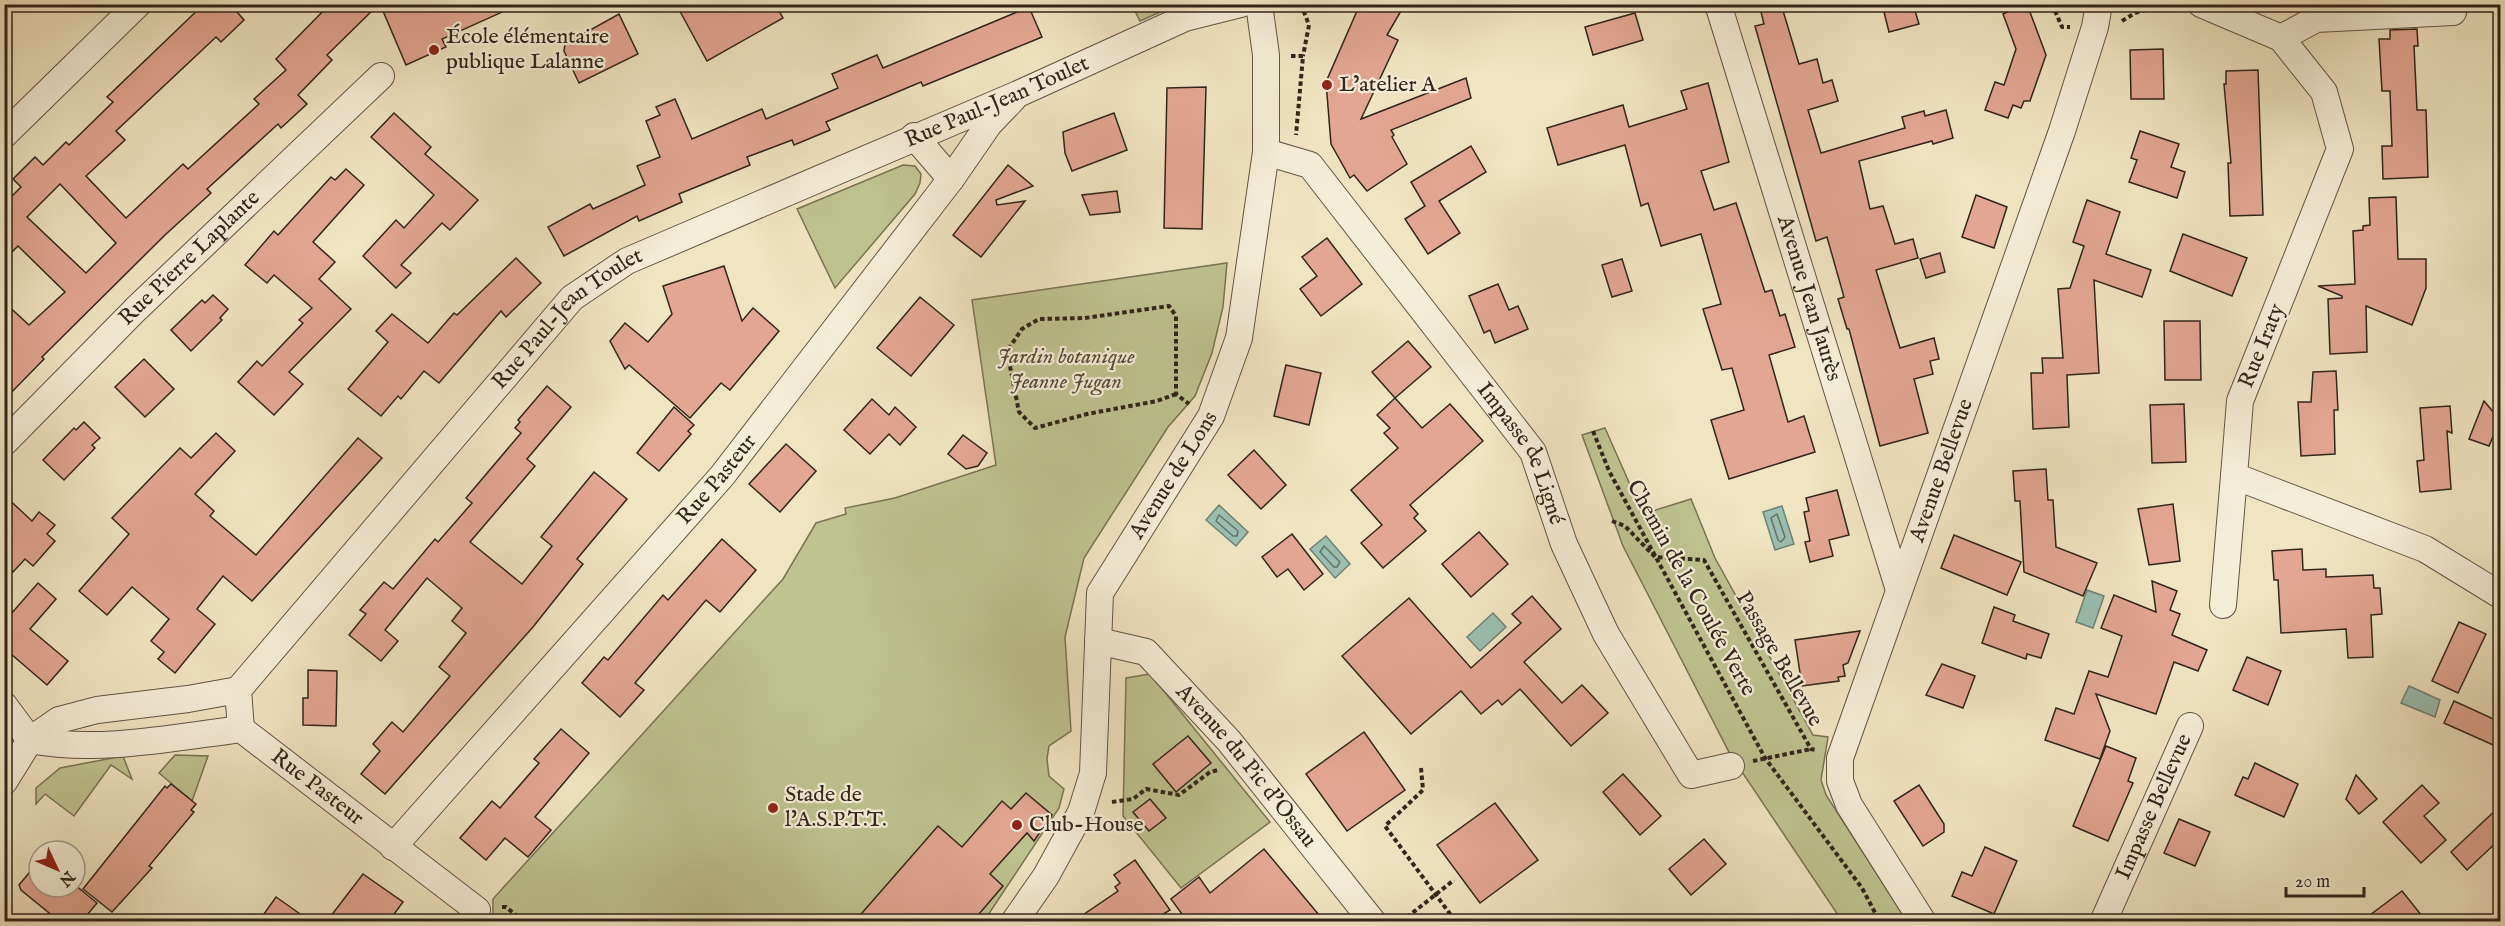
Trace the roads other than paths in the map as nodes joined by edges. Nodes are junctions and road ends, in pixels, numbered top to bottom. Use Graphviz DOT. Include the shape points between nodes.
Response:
graph roads {
  1 [pos="138,4"];
  2 [pos="1241,4"];
  3 [pos="1259,4"];
  4 [pos="1718,4"];
  5 [pos="2099,4"];
  6 [pos="2201,4"];
  7 [pos="2453,12"];
  8 [pos="2281,38"];
  9 [pos="381,76"];
  10 [pos="1018,93"];
  11 [pos="4,135"];
  12 [pos="914,136"];
  13 [pos="1266,152"];
  14 [pos="951,179"];
  15 [pos="4,443"];
  16 [pos="2234,476"];
  17 [pos="1899,590"];
  18 [pos="2500,595"];
  19 [pos="2223,604"];
  20 [pos="1098,641"];
  21 [pos="238,690"];
  22 [pos="4,705"];
  23 [pos="2190,726"];
  24 [pos="241,729"];
  25 [pos="30,740"];
  26 [pos="1731,766"];
  27 [pos="4,782"];
  28 [pos="393,847"];
  29 [pos="485,910"];
  30 [pos="1014,921"];
  31 [pos="1373,921"];
  32 [pos="1923,921"];
  33 [pos="2103,921"];
  1 -- 11 [label="street"];
  2 -- 10 [label="street, Rue Paul-Jean Toulet" via="1185,18"];
  3 -- 13 [label="street, Avenue de Lons" via="1266,55"];
  4 -- 17 [label="street, Avenue Jean Jaurès"];
  5 -- 17 [label="street, Avenue Bellevue" via="2062,131"];
  6 -- 8 [label="street, Rue Iraty"];
  7 -- 8 [label="street" via="2316,19"];
  8 -- 16 [label="street, Rue Iraty" via="2324,92 2340,148 2240,401"];
  9 -- 15 [label="street, Rue Pierre Laplante" via="136,309"];
  10 -- 12 [label="street, Rue Paul-Jean Toulet"];
  10 -- 14 [label="street, Rue Pasteur" via="989,124"];
  12 -- 14 [label="street"];
  12 -- 21 [label="street, Rue Paul-Jean Toulet" via="627,261 572,298"];
  13 -- 20 [label="street, Avenue de Lons" via="1239,338 1211,416 1100,593"];
  13 -- 26 [label="street, Impasse de Ligné" via="1310,165 1533,452 1564,544 1606,634 1691,775"];
  14 -- 28 [label="street, Rue Pasteur" via="722,476"];
  16 -- 18 [label="street" via="2425,549"];
  16 -- 19 [label="street, Rue Iraty"];
  17 -- 32 [label="street, Avenue Bellevue" via="1840,758 1840,781 1849,805"];
  20 -- 30 [label="street, Avenue de Lons" via="1093,773 1081,812 1046,876"];
  20 -- 31 [label="street, Avenue du Pic d'Ossau" via="1146,652 1244,759"];
  21 -- 24 [label="street"];
  21 -- 25 [label="street" via="97,710 58,720"];
  22 -- 25 [label="street"];
  23 -- 33 [label="street, Impasse Bellevue"];
  24 -- 25 [label="street" via="73,746"];
  24 -- 28 [label="street, Rue Pasteur"];
  25 -- 27 [label="street"];
  28 -- 29 [label="street, Rue Pasteur"];
}
